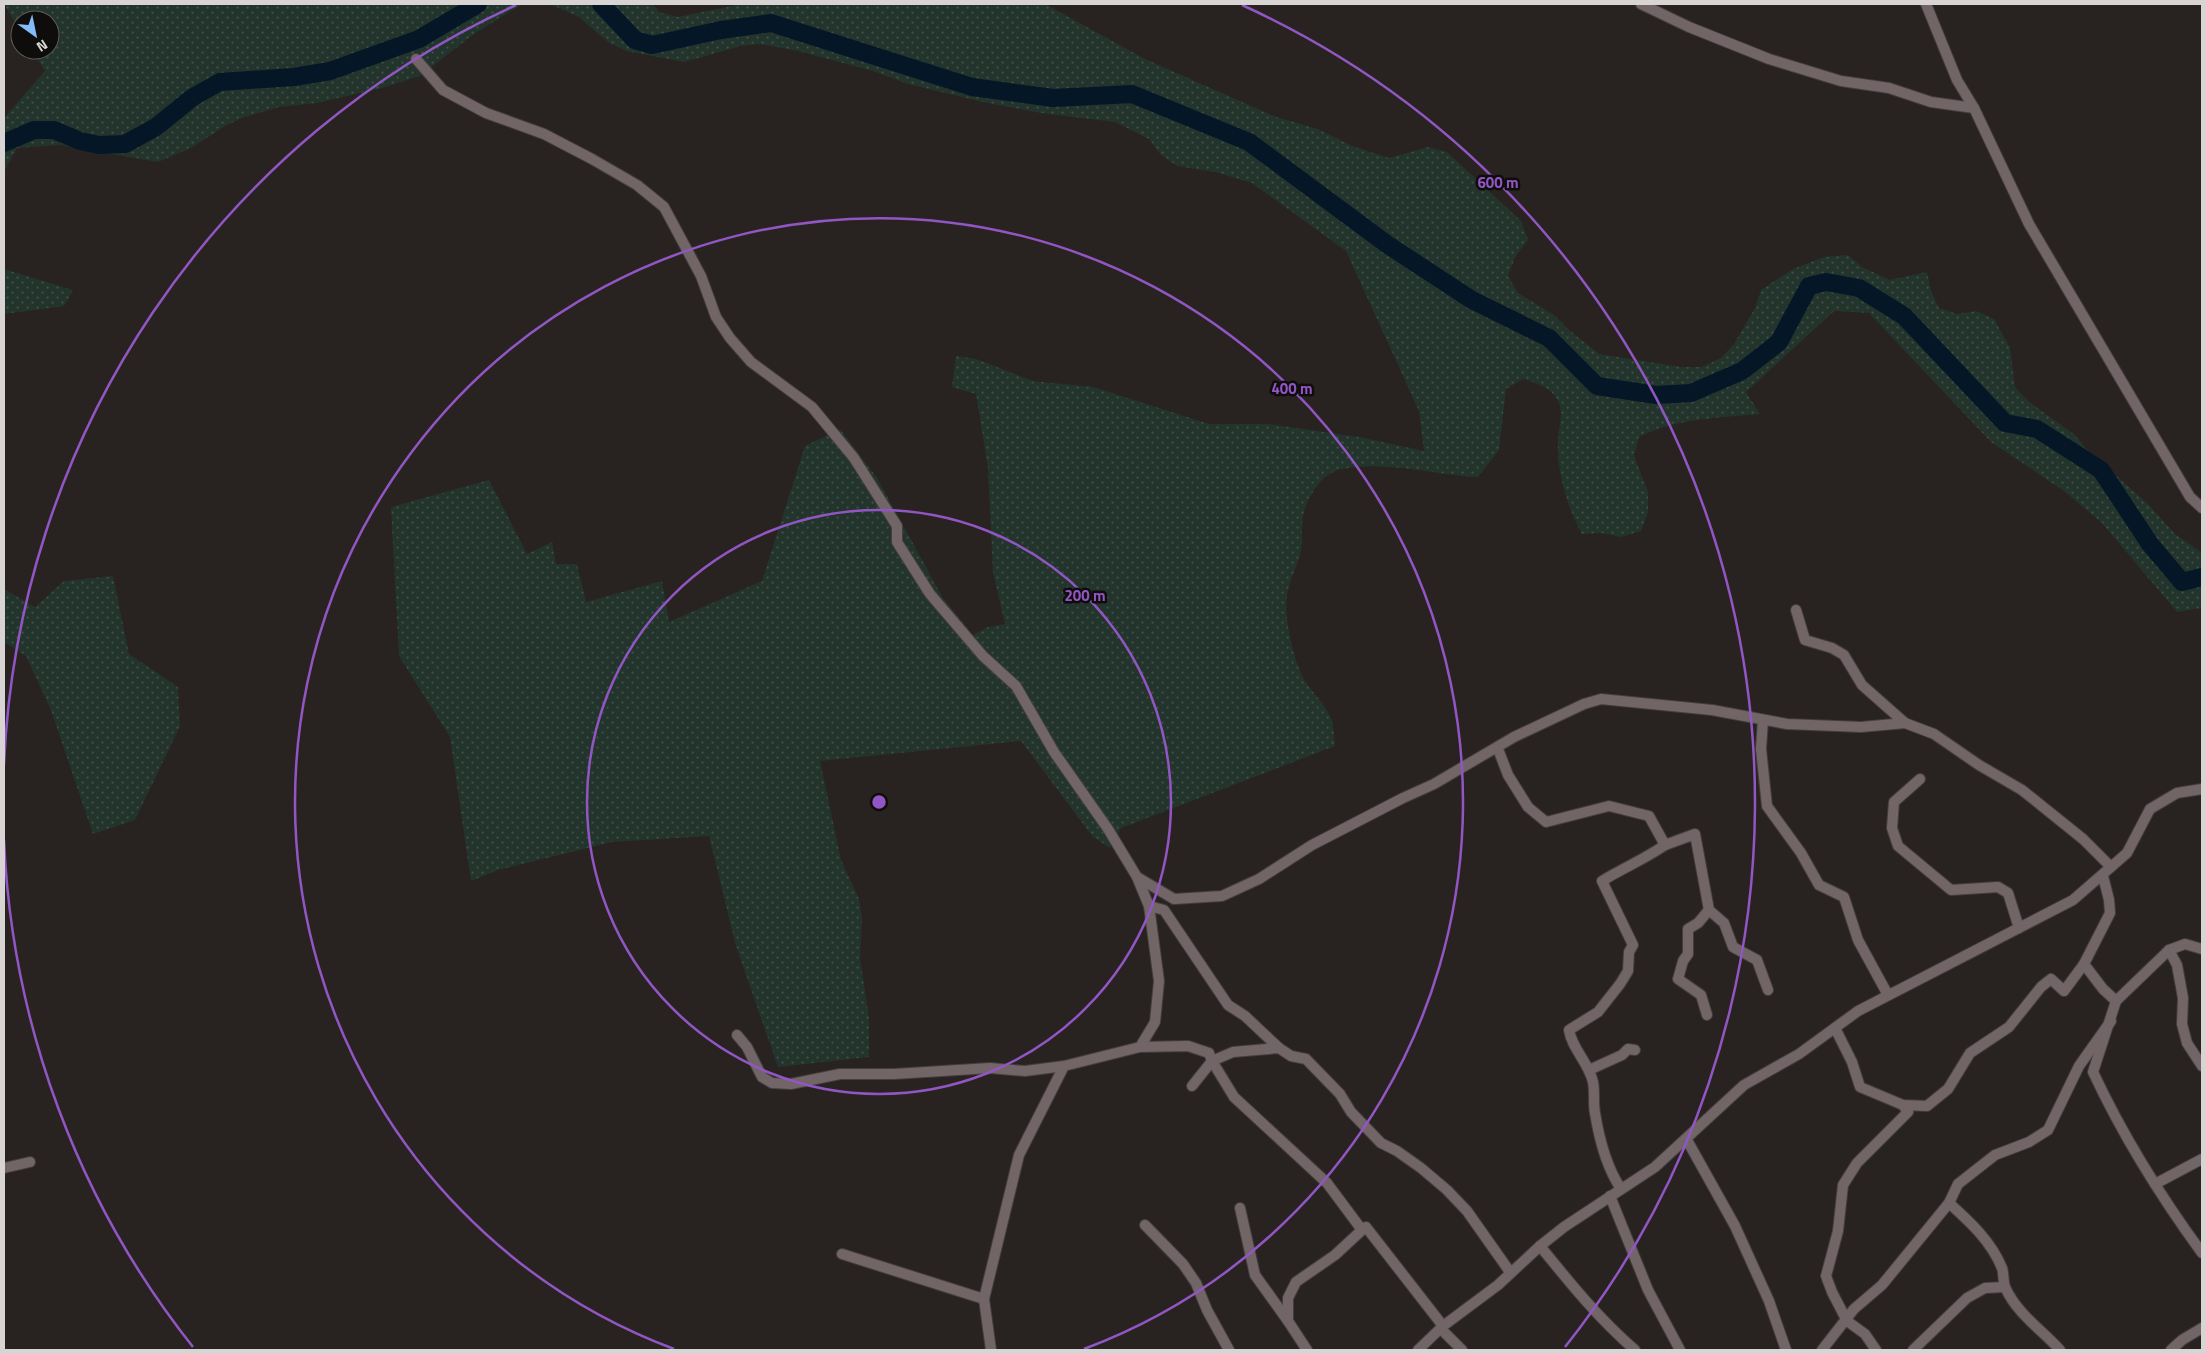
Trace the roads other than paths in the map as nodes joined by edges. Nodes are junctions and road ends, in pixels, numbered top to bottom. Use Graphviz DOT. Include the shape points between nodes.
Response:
graph roads {
  1 [pos="1640,4"];
  2 [pos="1926,4"];
  3 [pos="416,59"];
  4 [pos="1974,108"];
  5 [pos="2202,508"];
  6 [pos="1796,610"];
  7 [pos="1763,720"];
  8 [pos="1905,723"];
  9 [pos="1498,748"];
  10 [pos="1920,780"];
  11 [pos="2202,789"];
  12 [pos="1665,845"];
  13 [pos="2111,867"];
  14 [pos="2103,876"];
  15 [pos="1137,877"];
  16 [pos="1149,906"];
  17 [pos="1709,910"];
  18 [pos="2019,928"];
  19 [pos="2202,949"];
  20 [pos="2169,950"];
  21 [pos="2084,964"];
  22 [pos="1768,990"];
  23 [pos="1888,995"];
  24 [pos="2116,1001"];
  25 [pos="1707,1015"];
  26 [pos="2111,1021"];
  27 [pos="1835,1028"];
  28 [pos="737,1035"];
  29 [pos="1140,1047"];
  30 [pos="1279,1048"];
  31 [pos="1635,1050"];
  32 [pos="1212,1061"];
  33 [pos="1064,1066"];
  34 [pos="2202,1066"];
  35 [pos="1589,1070"];
  36 [pos="1192,1086"];
  37 [pos="1903,1105"];
  38 [pos="1687,1140"];
  39 [pos="2202,1158"];
  40 [pos="30,1162"];
  41 [pos="4,1168"];
  42 [pos="2155,1184"];
  43 [pos="1621,1189"];
  44 [pos="1610,1196"];
  45 [pos="1948,1203"];
  46 [pos="1240,1208"];
  47 [pos="1145,1226"];
  48 [pos="1362,1230"];
  49 [pos="1540,1246"];
  50 [pos="842,1254"];
  51 [pos="2202,1254"];
  52 [pos="1510,1272"];
  53 [pos="2005,1287"];
  54 [pos="984,1299"];
  55 [pos="1288,1321"];
  56 [pos="1847,1321"];
  57 [pos="1442,1328"];
  58 [pos="2202,1328"];
  59 [pos="991,1350"];
  60 [pos="1229,1350"];
  61 [pos="1307,1350"];
  62 [pos="1418,1350"];
  63 [pos="1462,1350"];
  64 [pos="1635,1350"];
  65 [pos="1680,1350"];
  66 [pos="1786,1350"];
  67 [pos="1822,1350"];
  68 [pos="1876,1350"];
  69 [pos="1912,1350"];
  70 [pos="2060,1350"];
  71 [pos="2171,1350"];
  1 -- 4 [label="street" via="1769,59 1841,81 1888,88 1931,102"];
  2 -- 4 [label="street" via="1957,80"];
  3 -- 15 [label="street" via="443,90 486,113 544,134 584,155 637,185 664,207 701,276 716,317 725,331 751,362 812,407 854,458 896,526 897,542 930,594 983,656 1016,686 1054,752"];
  4 -- 5 [label="street" via="2028,224 2190,496"];
  6 -- 8 [label="street" via="1805,640 1844,655 1862,685"];
  7 -- 8 [label="street" via="1787,724 1861,726"];
  7 -- 9 [label="street" via="1712,710 1601,699 1514,737"];
  7 -- 23 [label="street" via="1761,749 1767,806 1801,853 1819,885 1844,897 1858,940"];
  8 -- 13 [label="street" via="1934,734 2022,790 2083,838"];
  9 -- 12 [label="street" via="1508,775 1528,807 1546,822 1609,806 1631,810 1649,816"];
  9 -- 15 [label="street" via="1312,846 1259,880 1222,896 1174,899"];
  10 -- 18 [label="street" via="1894,802 1892,828 1898,846 1951,890 1998,886 2008,893"];
  11 -- 13 [label="street" via="2177,794 2150,809 2126,854"];
  12 -- 17 [label="street" via="1695,834"];
  12 -- 35 [label="street" via="1602,881 1633,945 1629,952 1628,971 1620,984 1598,1012 1569,1030 1570,1039"];
  13 -- 14 [label="street"];
  14 -- 18 [label="street" via="2073,900"];
  14 -- 21 [label="street" via="2110,913"];
  15 -- 16 [label="street"];
  16 -- 29 [label="street" via="1159,981 1154,1022"];
  16 -- 30 [label="street" via="1164,910 1228,1005 1245,1016"];
  17 -- 22 [label="street" via="1724,923 1733,946 1757,960"];
  17 -- 25 [label="street" via="1688,929 1688,954 1678,978 1701,995"];
  18 -- 23 [label="street"];
  19 -- 20 [label="street" via="2186,944"];
  20 -- 24 [label="street"];
  20 -- 34 [label="street" via="2177,965 2183,998 2182,1024 2187,1043"];
  21 -- 24 [label="street"];
  21 -- 37 [label="street" via="2064,990 2051,979 2041,987 2009,1027 1970,1053 1948,1089 1927,1106"];
  23 -- 27 [label="street"];
  24 -- 26 [label="street"];
  26 -- 42 [label="street" via="2093,1072 2112,1113"];
  26 -- 45 [label="street" via="2079,1066 2048,1130 1995,1155 1958,1184"];
  27 -- 37 [label="street" via="1860,1087"];
  27 -- 38 [label="street" via="1799,1054 1744,1085"];
  28 -- 33 [label="street" via="748,1047 762,1077 772,1083 791,1084 840,1074 990,1068 1025,1071"];
  29 -- 32 [label="street" via="1188,1046 1209,1053"];
  29 -- 33 [label="street"];
  30 -- 32 [label="street" via="1233,1052"];
  30 -- 52 [label="street" via="1291,1056 1306,1059 1381,1143 1408,1159 1447,1190 1467,1211"];
  31 -- 35 [label="street" via="1628,1049"];
  32 -- 36 [label="street"];
  32 -- 48 [label="street" via="1234,1097 1327,1183"];
  33 -- 54 [label="street" via="1019,1155"];
  35 -- 43 [label="street" via="1594,1083 1595,1113 1611,1174"];
  37 -- 56 [label="street" via="1908,1112 1857,1163 1842,1186 1838,1231 1826,1276"];
  38 -- 43 [label="street" via="1655,1167"];
  38 -- 66 [label="street" via="1735,1226 1769,1301"];
  39 -- 42 [label="street"];
  40 -- 41 [label="street"];
  42 -- 51 [label="street"];
  43 -- 44 [label="street"];
  44 -- 49 [label="street"];
  44 -- 65 [label="street" via="1651,1297"];
  45 -- 53 [label="street" via="1980,1231 2002,1268"];
  45 -- 56 [label="street" via="1882,1284 1854,1309"];
  46 -- 55 [label="street" via="1255,1275"];
  47 -- 60 [label="street" via="1187,1270"];
  48 -- 55 [label="street" via="1335,1255 1296,1282 1288,1298"];
  48 -- 57 [label="street" via="1366,1227"];
  49 -- 52 [label="street"];
  49 -- 64 [label="street" via="1589,1306"];
  50 -- 54 [label="street"];
  52 -- 57 [label="street"];
  53 -- 69 [label="street" via="1985,1288 1967,1298"];
  53 -- 70 [label="street" via="2030,1323 2044,1332"];
  54 -- 59 [label="street"];
  55 -- 61 [label="street"];
  56 -- 67 [label="street"];
  56 -- 68 [label="street" via="1865,1334"];
  57 -- 62 [label="street"];
  57 -- 63 [label="street"];
  58 -- 71 [label="street"];
}
